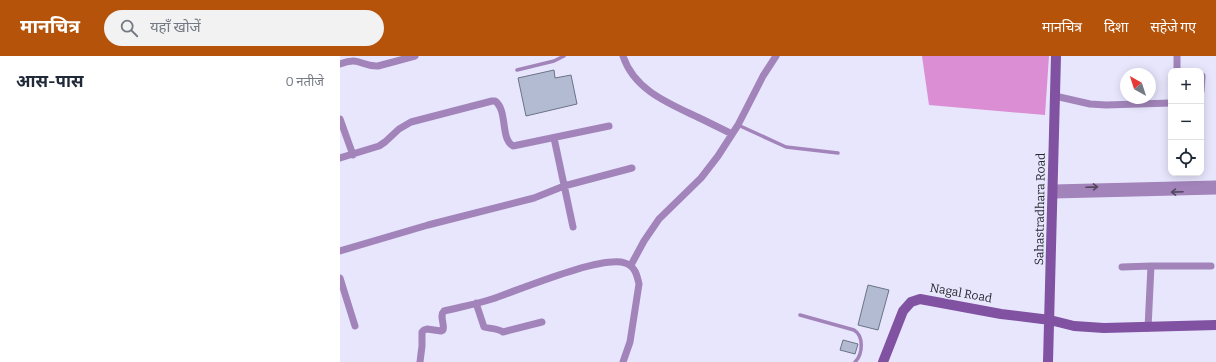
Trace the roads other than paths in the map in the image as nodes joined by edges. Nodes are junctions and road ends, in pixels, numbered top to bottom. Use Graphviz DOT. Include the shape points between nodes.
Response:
graph roads {
  1 [pos="415,56"];
  2 [pos="564,56"];
  3 [pos="623,56"];
  4 [pos="776,56"];
  5 [pos="1056,56"];
  6 [pos="1177,56"];
  7 [pos="389,59"];
  8 [pos="340,64"];
  9 [pos="1177,68"];
  10 [pos="517,70"];
  11 [pos="1055,96"];
  12 [pos="1168,103"];
  13 [pos="340,119"];
  14 [pos="738,125"];
  15 [pos="609,126"];
  16 [pos="732,134"];
  17 [pos="554,138"];
  18 [pos="838,153"];
  19 [pos="353,155"];
  20 [pos="340,158"];
  21 [pos="632,168"];
  22 [pos="1216,184"];
  23 [pos="564,186"];
  24 [pos="1216,191"];
  25 [pos="1053,192"];
  26 [pos="573,227"];
  27 [pos="340,251"];
  28 [pos="631,265"];
  29 [pos="1151,266"];
  30 [pos="1211,266"];
  31 [pos="1122,267"];
  32 [pos="340,278"];
  33 [pos="476,303"];
  34 [pos="800,315"];
  35 [pos="1050,320"];
  36 [pos="542,322"];
  37 [pos="1216,325"];
  38 [pos="355,326"];
  39 [pos="1148,328"];
  40 [pos="420,362"];
  41 [pos="623,362"];
  42 [pos="855,362"];
  43 [pos="883,362"];
  44 [pos="1048,362"];
  1 -- 7 [label="street"];
  2 -- 10 [label="lane"];
  3 -- 16 [label="street" via="638,83 659,99"];
  4 -- 14 [label="street"];
  5 -- 11 [label="street, Sahastradhara Road"];
  6 -- 9 [label="street"];
  7 -- 8 [label="street" via="371,66 353,60"];
  11 -- 12 [label="street" via="1090,104"];
  11 -- 25 [label="street, Sahastradhara Road"];
  13 -- 19 [label="street"];
  14 -- 16 [label="street"];
  14 -- 18 [label="lane" via="786,148"];
  15 -- 17 [label="street"];
  16 -- 28 [label="street" via="700,178 659,219"];
  17 -- 19 [label="street" via="513,146 508,141 500,107 492,101 411,122 385,142"];
  17 -- 23 [label="street"];
  19 -- 20 [label="street"];
  21 -- 23 [label="street"];
  25 -- 22 [label="street, one-way"];
  23 -- 26 [label="street"];
  23 -- 27 [label="street" via="534,198"];
  24 -- 25 [label="street, one-way"];
  25 -- 35 [label="street, Sahastradhara Road"];
  28 -- 33 [label="street" via="623,262 602,263"];
  28 -- 41 [label="street" via="638,276 639,284 630,342"];
  29 -- 30 [label="street"];
  29 -- 31 [label="street"];
  29 -- 39 [label="street"];
  32 -- 38 [label="street"];
  33 -- 36 [label="street" via="482,324 487,328 500,329 503,332"];
  33 -- 40 [label="street" via="444,311 443,330 422,332"];
  34 -- 42 [label="lane" via="859,333 860,355"];
  35 -- 39 [label="street, Nagal Road" via="1074,326"];
  35 -- 43 [label="street, Nagal Road" via="920,299 911,302 903,311"];
  35 -- 44 [label="street, Sahastradhara Road"];
  37 -- 39 [label="street, Nagal Road"];
}
